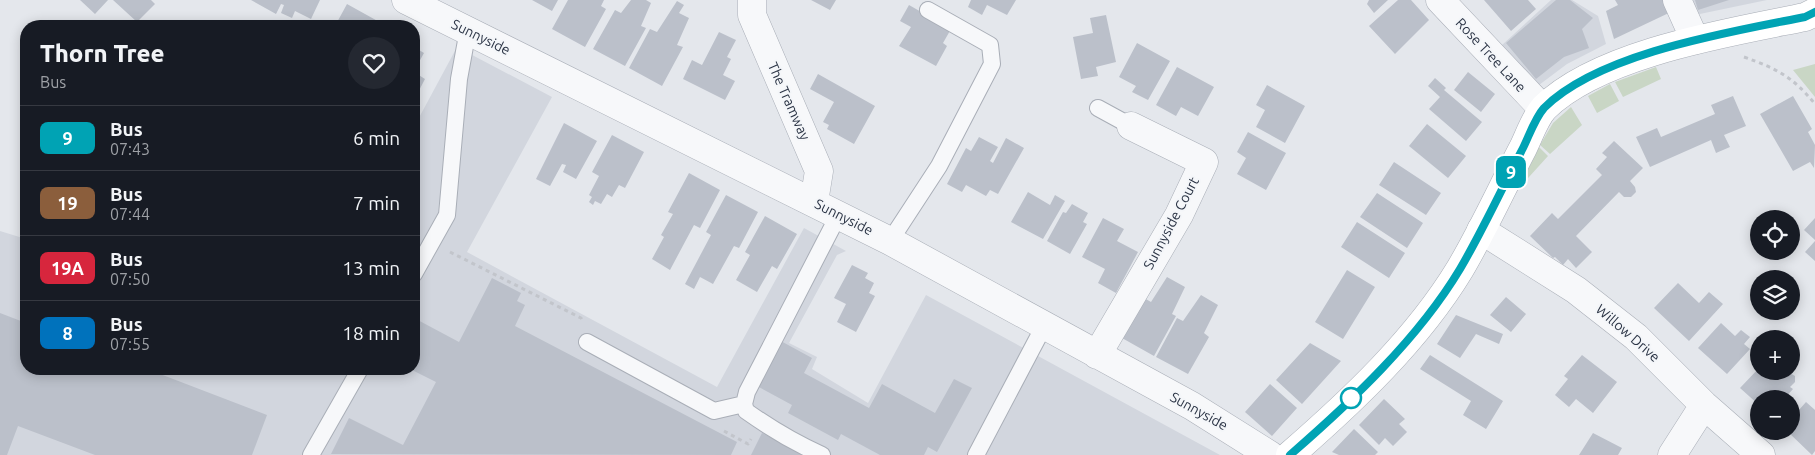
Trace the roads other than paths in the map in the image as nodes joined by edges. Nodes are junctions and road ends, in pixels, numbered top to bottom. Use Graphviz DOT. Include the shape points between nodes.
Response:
graph roads {
  1 [pos="406,0"];
  2 [pos="752,0"];
  3 [pos="1440,0"];
  4 [pos="1677,0"];
  5 [pos="928,10"];
  6 [pos="1815,12"];
  7 [pos="468,30"];
  8 [pos="1695,40"];
  9 [pos="1098,108"];
  10 [pos="1543,109"];
  11 [pos="1131,126"];
  12 [pos="814,202"];
  13 [pos="839,214"];
  14 [pos="1481,230"];
  15 [pos="890,241"];
  16 [pos="420,263"];
  17 [pos="1044,326"];
  18 [pos="587,342"];
  19 [pos="1096,354"];
  20 [pos="357,375"];
  21 [pos="744,404"];
  22 [pos="1704,404"];
  23 [pos="311,455"];
  24 [pos="822,455"];
  25 [pos="976,455"];
  26 [pos="1270,455"];
  27 [pos="1290,455"];
  28 [pos="1672,455"];
  29 [pos="1760,455"];
  1 -- 7 [label="street, Sunnyside"];
  2 -- 12 [label="street, The Tramway" via="752,15 819,171"];
  3 -- 10 [label="street, Rose Tree Lane"];
  4 -- 8 [label="street"];
  5 -- 15 [label="lane" via="990,45 992,64 938,166"];
  6 -- 8 [label="street" via="1805,17"];
  7 -- 12 [label="street, Sunnyside"];
  7 -- 16 [label="lane" via="459,79 447,215"];
  8 -- 10 [label="street" via="1585,78"];
  9 -- 11 [label="lane"];
  10 -- 14 [label="street"];
  11 -- 19 [label="street, Sunnyside Court" via="1204,162 1179,215"];
  12 -- 13 [label="street, Sunnyside"];
  13 -- 15 [label="street, Sunnyside"];
  13 -- 21 [label="lane" via="747,392"];
  14 -- 22 [label="street, Willow Drive" via="1584,296 1636,337"];
  14 -- 27 [label="street" via="1440,299 1399,349"];
  15 -- 17 [label="street, Sunnyside"];
  17 -- 19 [label="street, Sunnyside"];
  17 -- 25 [label="lane"];
  18 -- 21 [label="lane" via="714,411"];
  19 -- 26 [label="street, Sunnyside" via="1192,406"];
  20 -- 23 [label="lane"];
  21 -- 24 [label="lane" via="746,411 756,418 790,440"];
  22 -- 28 [label="street"];
  22 -- 29 [label="street, Willow Drive"];
}
